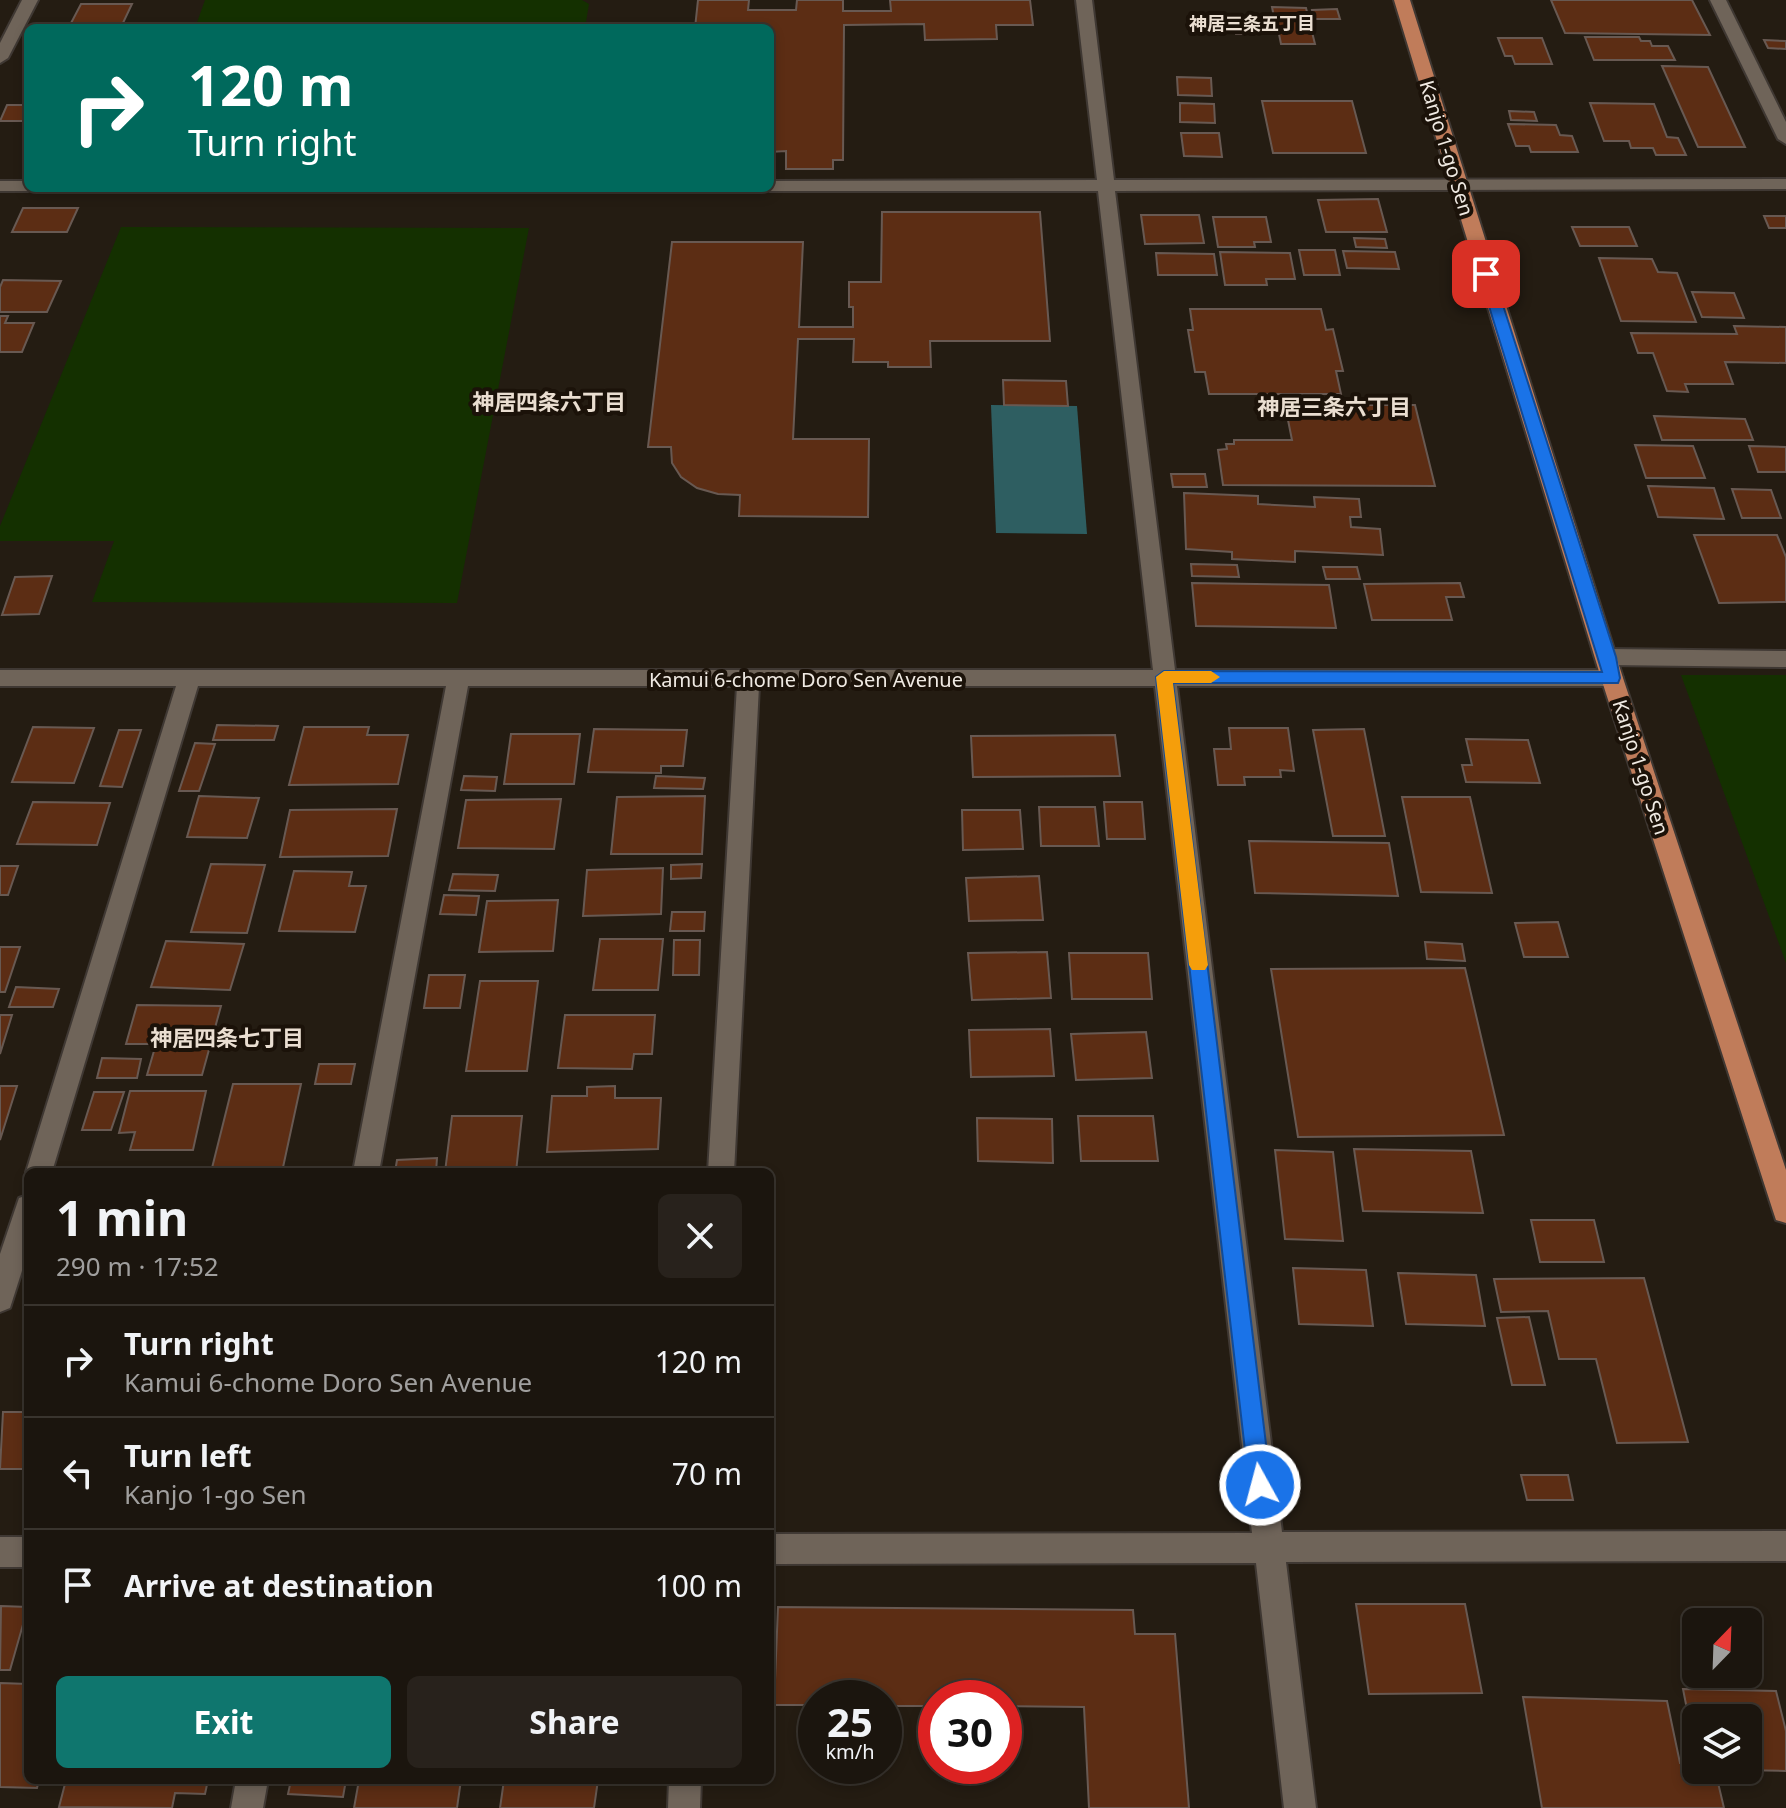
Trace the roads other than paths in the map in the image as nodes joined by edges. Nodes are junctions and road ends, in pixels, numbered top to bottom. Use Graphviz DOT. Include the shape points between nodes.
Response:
graph roads {
  1 [pos="30,0"];
  2 [pos="1084,0"];
  3 [pos="1402,0"];
  4 [pos="1718,0"];
  5 [pos="0,58"];
  6 [pos="1786,139"];
  7 [pos="1786,184"];
  8 [pos="1458,185"];
  9 [pos="0,186"];
  10 [pos="24,186"];
  11 [pos="774,186"];
  12 [pos="1106,186"];
  13 [pos="1786,659"];
  14 [pos="1610,668"];
  15 [pos="1164,677"];
  16 [pos="0,678"];
  17 [pos="189,679"];
  18 [pos="458,679"];
  19 [pos="748,679"];
  20 [pos="40,1168"];
  21 [pos="367,1168"];
  22 [pos="721,1168"];
  23 [pos="1786,1211"];
  24 [pos="24,1220"];
  25 [pos="0,1299"];
  26 [pos="1786,1546"];
  27 [pos="1267,1547"];
  28 [pos="774,1549"];
  29 [pos="0,1552"];
  30 [pos="24,1552"];
  31 [pos="251,1784"];
  32 [pos="685,1784"];
  33 [pos="247,1808"];
  34 [pos="684,1808"];
  35 [pos="1300,1808"];
  1 -- 5 [label="street"];
  2 -- 12 [label="street"];
  3 -- 8 [label="main road, Kanjo 1-go Sen"];
  4 -- 6 [label="street"];
  7 -- 8 [label="street"];
  8 -- 12 [label="street"];
  8 -- 14 [label="main road, Kanjo 1-go Sen"];
  9 -- 10 [label="street"];
  11 -- 12 [label="street"];
  12 -- 15 [label="street"];
  13 -- 14 [label="street, Kamui 6-chome Doro Sen Avenue"];
  14 -- 15 [label="street, Kamui 6-chome Doro Sen Avenue"];
  14 -- 23 [label="main road, Kanjo 1-go Sen"];
  15 -- 19 [label="street, Kamui 6-chome Doro Sen Avenue"];
  15 -- 27 [label="street"];
  16 -- 17 [label="street, Kamui 6-chome Doro Sen Avenue"];
  17 -- 18 [label="street, Kamui 6-chome Doro Sen Avenue"];
  17 -- 20 [label="street"];
  18 -- 19 [label="street, Kamui 6-chome Doro Sen Avenue"];
  18 -- 21 [label="street"];
  19 -- 22 [label="street"];
  24 -- 25 [label="street"];
  26 -- 27 [label="street"];
  27 -- 28 [label="street"];
  27 -- 35 [label="street"];
  29 -- 30 [label="street"];
  31 -- 33 [label="street"];
  32 -- 34 [label="street"];
}
